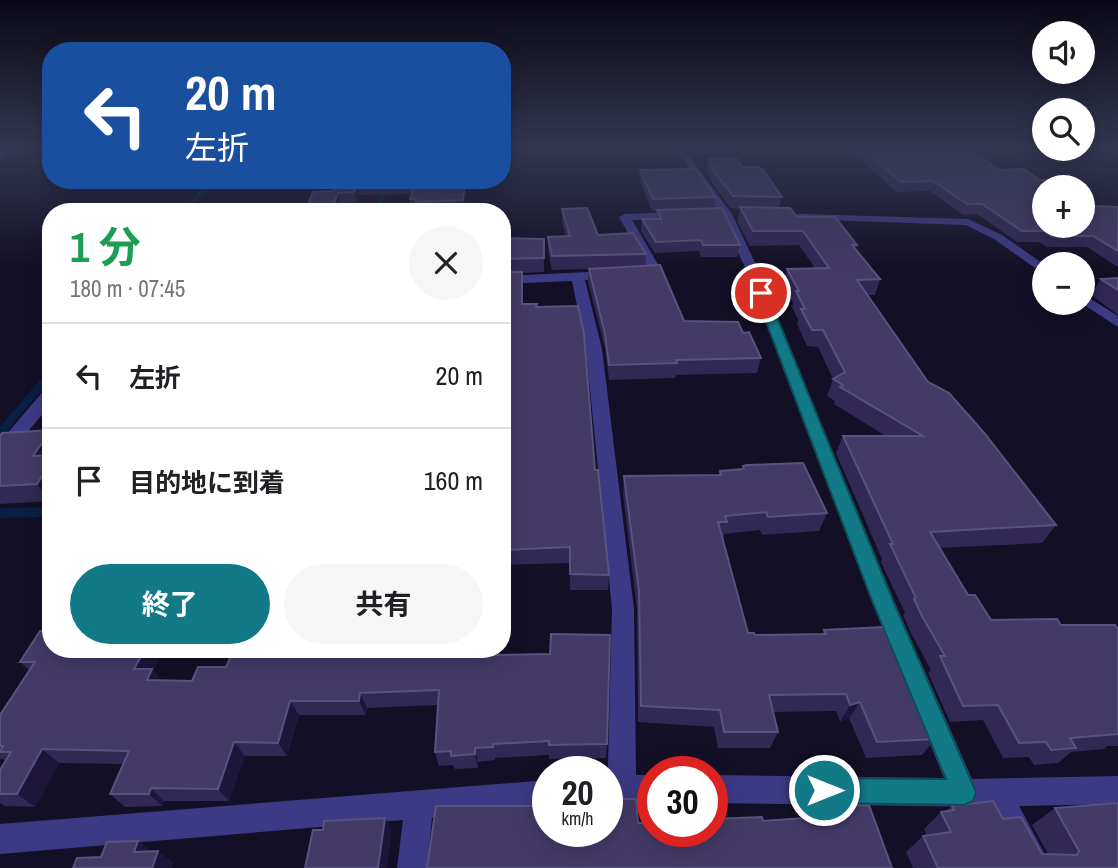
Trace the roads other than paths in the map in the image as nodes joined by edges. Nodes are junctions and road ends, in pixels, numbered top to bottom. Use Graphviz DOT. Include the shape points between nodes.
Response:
graph roads {
  1 [pos="707,189"];
  2 [pos="688,215"];
  3 [pos="759,216"];
  4 [pos="1032,262"];
  5 [pos="578,276"];
  6 [pos="511,280"];
  7 [pos="1095,307"];
  8 [pos="1118,323"];
  9 [pos="42,404"];
  10 [pos="0,454"];
  11 [pos="616,756"];
  12 [pos="728,789"];
  13 [pos="1118,790"];
  14 [pos="964,792"];
  15 [pos="996,793"];
  16 [pos="532,795"];
  17 [pos="419,804"];
  18 [pos="0,839"];
  19 [pos="412,868"];
  20 [pos="1037,868"];
  1 -- 14 [label="street" via="751,267 878,591"];
  2 -- 5 [label="street" via="625,217 657,273"];
  3 -- 4 [label="street" via="968,222"];
  5 -- 6 [label="street"];
  5 -- 11 [label="street" via="594,349 623,609"];
  7 -- 8 [label="street"];
  9 -- 10 [label="street"];
  12 -- 14 [label="street"];
  13 -- 15 [label="street"];
  14 -- 15 [label="street"];
  15 -- 20 [label="street"];
  16 -- 17 [label="street"];
  17 -- 18 [label="street"];
  17 -- 19 [label="street"];
}
